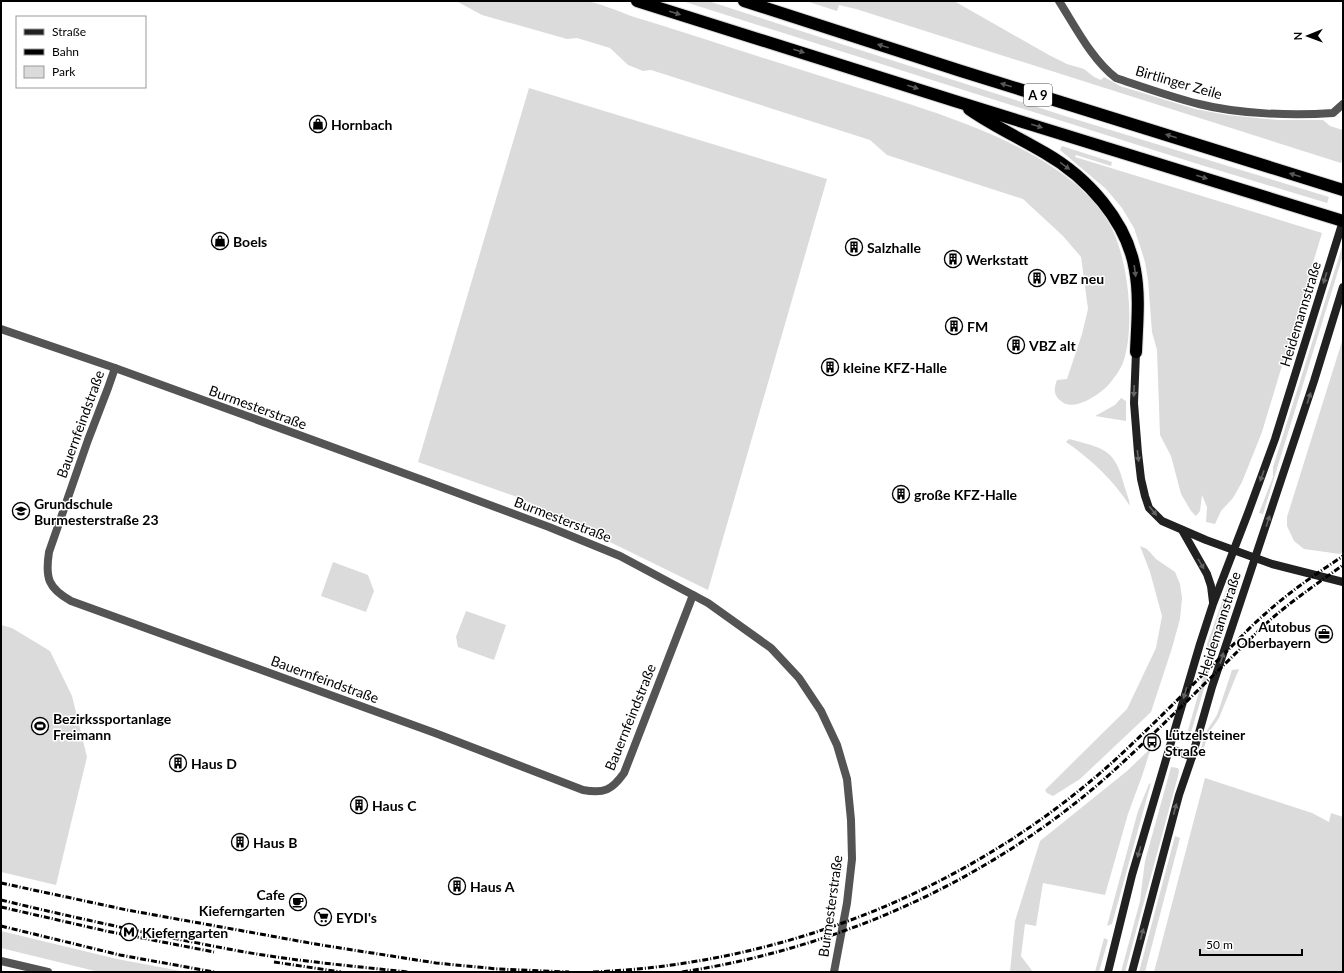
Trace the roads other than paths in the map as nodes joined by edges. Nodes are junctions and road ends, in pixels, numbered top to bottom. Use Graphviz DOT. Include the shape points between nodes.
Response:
graph roads {
  1 [pos="637,1"];
  2 [pos="744,1"];
  3 [pos="1059,1"];
  4 [pos="960,102"];
  5 [pos="1342,105"];
  6 [pos="1338,188"];
  7 [pos="1343,221"];
  8 [pos="1343,287"];
  9 [pos="1,329"];
  10 [pos="1136,352"];
  11 [pos="115,368"];
  12 [pos="1182,530"];
  13 [pos="1234,550"];
  14 [pos="1255,558"];
  15 [pos="1343,582"];
  16 [pos="693,595"];
  17 [pos="1213,604"];
  18 [pos="1169,748"];
  19 [pos="1192,757"];
  20 [pos="1,961"];
  21 [pos="48,972"];
  22 [pos="834,972"];
  23 [pos="1108,972"];
  24 [pos="1132,972"];
  1 -- 4 [label="highway, A 9, one-way"];
  6 -- 2 [label="highway, A 9, one-way"];
  3 -- 5 [label="street, Birtlinger Zeile" via="1095,55 1116,78 1199,104 1242,111 1333,113"];
  4 -- 7 [label="highway, A 9, one-way"];
  4 -- 10 [label="highway, one-way" via="983,119 1047,153 1078,176 1102,200 1117,221 1127,242 1135,270"];
  7 -- 13 [label="main road, Heidemannstraße, one-way" via="1275,439"];
  14 -- 8 [label="main road, Heidemannstraße, one-way"];
  9 -- 11 [label="street, Burmesterstraße"];
  10 -- 12 [label="main road, Heidemannstraße, one-way" via="1134,403 1145,496 1149,508 1162,521"];
  11 -- 16 [label="street, Burmesterstraße" via="549,527 620,556"];
  11 -- 16 [label="street, Bauernfeindstraße" via="48,552 48,580 58,594 71,602 435,733 583,790 602,792 620,780 624,773"];
  12 -- 13 [label="main road, Heidemannstraße"];
  12 -- 17 [label="main road, one-way" via="1207,574"];
  13 -- 14 [label="main road"];
  13 -- 17 [label="main road, Heidemannstraße"];
  14 -- 15 [label="main road"];
  19 -- 14 [label="main road, Heidemannstraße, one-way" via="1212,687"];
  16 -- 22 [label="street, Burmesterstraße" via="771,648 798,678 821,711 837,745 847,779 852,858 847,903"];
  17 -- 18 [label="main road, Heidemannstraße, one-way"];
  18 -- 19 [label="main road"];
  18 -- 23 [label="main road, Heidemannstraße, one-way" via="1132,875"];
  24 -- 19 [label="main road, Heidemannstraße, one-way" via="1179,795"];
  20 -- 21 [label="street"];
}
